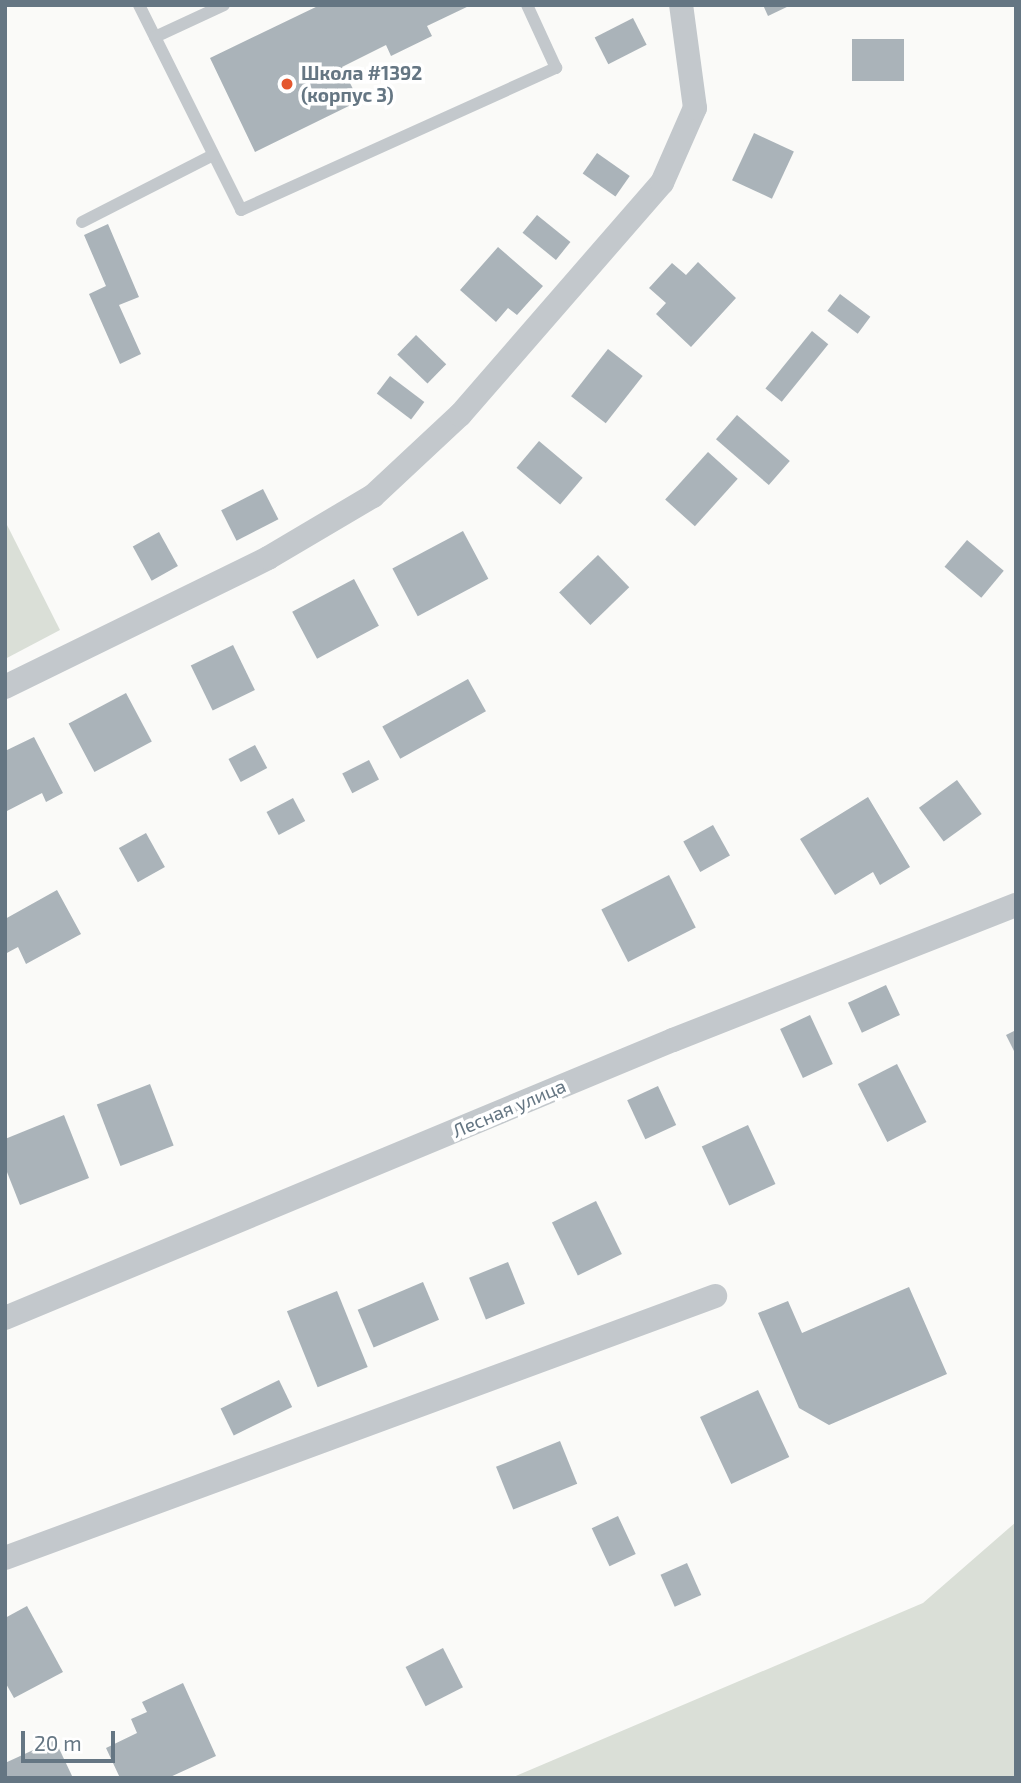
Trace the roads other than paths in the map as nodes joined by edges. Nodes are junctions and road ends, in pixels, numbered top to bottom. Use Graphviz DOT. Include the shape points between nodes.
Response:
graph roads {
  1 [pos="139,5"];
  2 [pos="224,5"];
  3 [pos="527,5"];
  4 [pos="681,5"];
  5 [pos="155,37"];
  6 [pos="213,155"];
  7 [pos="82,222"];
  8 [pos="5,687"];
  9 [pos="1016,905"];
  10 [pos="715,1296"];
  11 [pos="5,1318"];
  12 [pos="5,1558"];
  1 -- 5 [label="lane"];
  2 -- 5 [label="lane"];
  3 -- 6 [label="lane" via="556,68 241,210"];
  4 -- 8 [label="street" via="695,108 662,183 460,415 373,496 268,558"];
  5 -- 6 [label="lane"];
  6 -- 7 [label="lane"];
  9 -- 11 [label="street, Лесная улица" via="673,1040"];
  10 -- 12 [label="street"];
}
